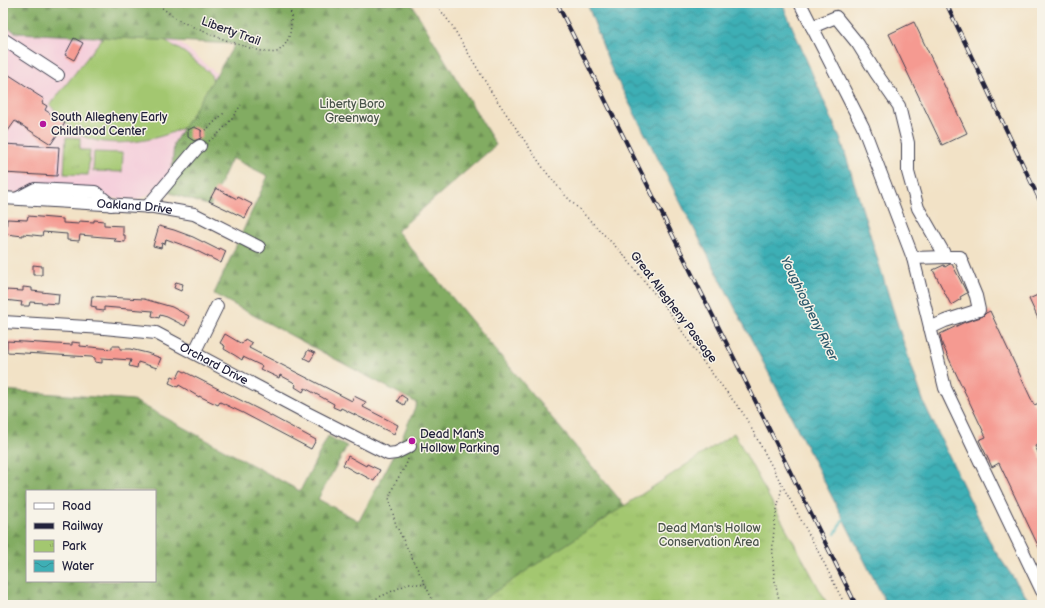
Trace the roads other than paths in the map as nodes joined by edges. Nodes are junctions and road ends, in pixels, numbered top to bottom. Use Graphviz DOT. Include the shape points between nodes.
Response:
graph roads {
  1 [pos="800,3"];
  2 [pos="812,27"];
  3 [pos="3,40"];
  4 [pos="58,76"];
  5 [pos="200,146"];
  6 [pos="3,198"];
  7 [pos="147,207"];
  8 [pos="259,247"];
  9 [pos="946,257"];
  10 [pos="914,258"];
  11 [pos="217,306"];
  12 [pos="3,322"];
  13 [pos="930,328"];
  14 [pos="194,353"];
  15 [pos="410,446"];
  16 [pos="1042,591"];
  1 -- 2 [label="street"];
  2 -- 9 [label="street" via="836,17 858,44 899,106 908,143 908,172 918,208"];
  2 -- 10 [label="street" via="863,127"];
  3 -- 4 [label="street"];
  5 -- 7 [label="street"];
  6 -- 7 [label="street, Oakland Drive"];
  7 -- 8 [label="street, Oakland Drive" via="194,214"];
  9 -- 10 [label="street"];
  9 -- 13 [label="street" via="960,258 979,310"];
  10 -- 13 [label="street"];
  11 -- 14 [label="street"];
  12 -- 14 [label="street, Orchard Drive" via="156,333"];
  13 -- 16 [label="street" via="945,388"];
  14 -- 15 [label="street, Orchard Drive" via="388,454"];
}
